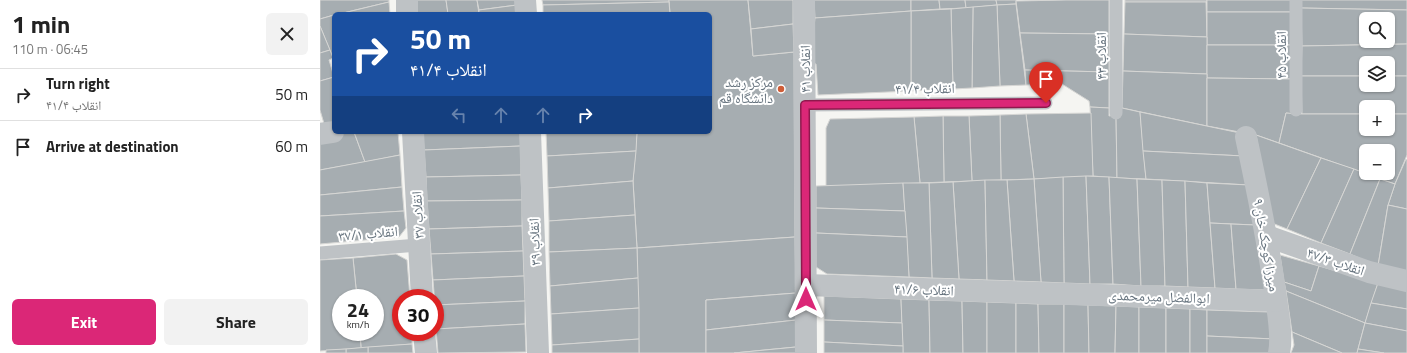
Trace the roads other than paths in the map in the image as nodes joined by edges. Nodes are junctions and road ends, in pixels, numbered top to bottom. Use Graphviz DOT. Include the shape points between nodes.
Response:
graph roads {
  1 [pos="407,0"];
  2 [pos="525,0"];
  3 [pos="804,0"];
  4 [pos="1116,0"];
  5 [pos="1296,0"];
  6 [pos="407,12"];
  7 [pos="526,12"];
  8 [pos="1046,103"];
  9 [pos="805,105"];
  10 [pos="1296,110"];
  11 [pos="1116,113"];
  12 [pos="413,134"];
  13 [pos="530,134"];
  14 [pos="1246,137"];
  15 [pos="1267,236"];
  16 [pos="418,245"];
  17 [pos="320,253"];
  18 [pos="1407,281"];
  19 [pos="806,285"];
  20 [pos="421,289"];
  21 [pos="1042,292"];
  22 [pos="1276,301"];
  23 [pos="425,341"];
  24 [pos="426,353"];
  25 [pos="538,353"];
  26 [pos="806,353"];
  27 [pos="1279,353"];
  1 -- 6 [label="street"];
  2 -- 7 [label="street"];
  3 -- 9 [label="street, انقلاب ۴۱"];
  4 -- 11 [label="lane, انقلاب ۴۳"];
  5 -- 10 [label="lane, انقلاب ۴۵"];
  8 -- 9 [label="lane, انقلاب ۴۱/۴"];
  9 -- 19 [label="street, انقلاب ۴۱"];
  12 -- 16 [label="street, انقلاب ۳۷"];
  13 -- 25 [label="street, انقلاب ۳۹"];
  14 -- 15 [label="street, میرزا کوچک خان ۹"];
  15 -- 18 [label="street, انقلاب ۴۷/۳" via="1369,272"];
  15 -- 22 [label="street, میرزا کوچک خان ۹"];
  16 -- 17 [label="lane, انقلاب ۳۷/۱"];
  16 -- 20 [label="street, انقلاب ۳۷"];
  19 -- 21 [label="street, انقلاب ۴۱/۶"];
  19 -- 26 [label="street, انقلاب ۴۱"];
  21 -- 22 [label="street, ابوالفضل میرمحمدی"];
  22 -- 27 [label="street, میرزا کوچک خان ۹" via="1281,344"];
  23 -- 24 [label="street"];
}
